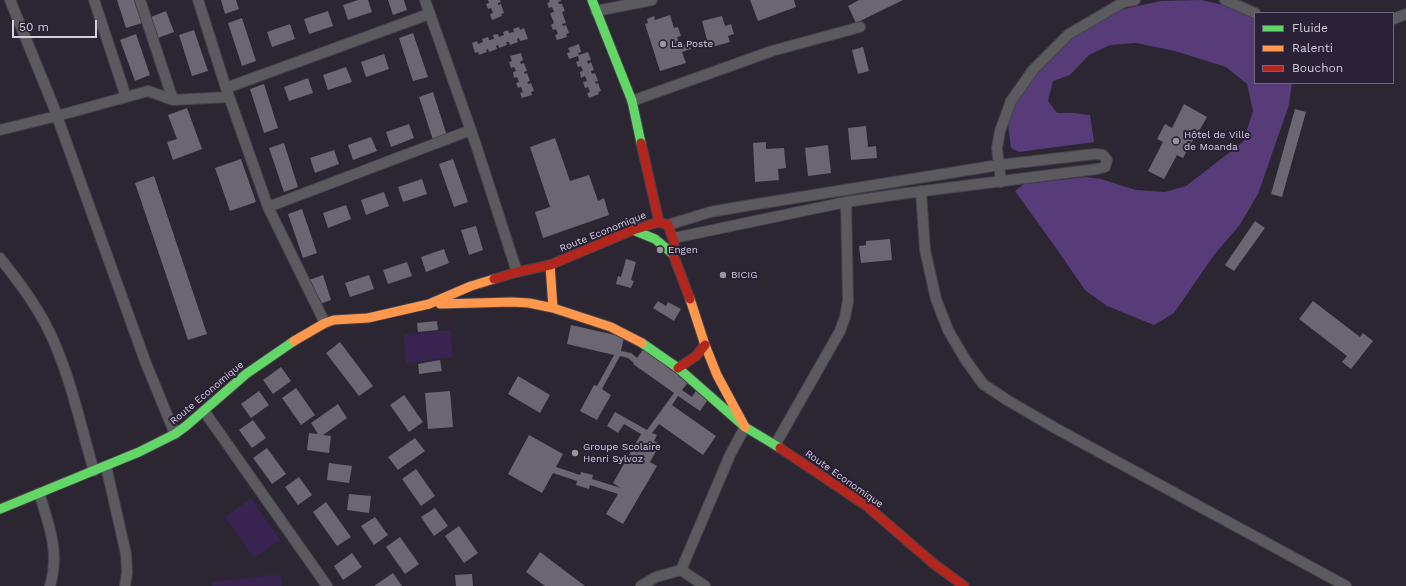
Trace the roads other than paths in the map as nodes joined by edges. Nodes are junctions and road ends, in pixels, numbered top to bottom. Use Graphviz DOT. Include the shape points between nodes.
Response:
graph roads {
  1 [pos="10,0"];
  2 [pos="94,0"];
  3 [pos="140,0"];
  4 [pos="198,0"];
  5 [pos="425,0"];
  6 [pos="592,0"];
  7 [pos="652,0"];
  8 [pos="1135,0"];
  9 [pos="1225,0"];
  10 [pos="596,11"];
  11 [pos="1254,13"];
  12 [pos="429,14"];
  13 [pos="1406,14"];
  14 [pos="1394,19"];
  15 [pos="860,27"];
  16 [pos="228,92"];
  17 [pos="126,97"];
  18 [pos="174,100"];
  19 [pos="632,100"];
  20 [pos="57,116"];
  21 [pos="0,130"];
  22 [pos="471,130"];
  23 [pos="999,165"];
  24 [pos="1001,182"];
  25 [pos="921,191"];
  26 [pos="846,202"];
  27 [pos="268,207"];
  28 [pos="663,224"];
  29 [pos="633,230"];
  30 [pos="674,238"];
  31 [pos="673,254"];
  32 [pos="0,258"];
  33 [pos="550,265"];
  34 [pos="516,276"];
  35 [pos="429,304"];
  36 [pos="553,308"];
  37 [pos="325,323"];
  38 [pos="705,345"];
  39 [pos="678,368"];
  40 [pos="204,410"];
  41 [pos="745,427"];
  42 [pos="175,434"];
  43 [pos="774,445"];
  44 [pos="106,466"];
  45 [pos="94,471"];
  46 [pos="39,493"];
  47 [pos="0,509"];
  48 [pos="681,570"];
  49 [pos="50,586"];
  50 [pos="125,586"];
  51 [pos="327,586"];
  52 [pos="641,586"];
  53 [pos="705,586"];
  54 [pos="964,586"];
  55 [pos="1346,586"];
  1 -- 20 [label="street"];
  2 -- 17 [label="street"];
  3 -- 18 [label="street"];
  4 -- 16 [label="street"];
  5 -- 12 [label="street"];
  6 -- 10 [label="main road"];
  7 -- 10 [label="street"];
  8 -- 23 [label="street" via="1124,2 1069,34 1033,70 1011,101 1000,131 997,148"];
  9 -- 11 [label="street"];
  10 -- 19 [label="main road"];
  12 -- 16 [label="street"];
  12 -- 22 [label="street"];
  13 -- 14 [label="street"];
  15 -- 19 [label="street" via="772,51"];
  16 -- 18 [label="street"];
  16 -- 27 [label="street"];
  17 -- 18 [label="street" via="148,91"];
  17 -- 20 [label="street"];
  19 -- 28 [label="main road"];
  20 -- 21 [label="street"];
  20 -- 42 [label="street" via="145,361"];
  22 -- 27 [label="street"];
  22 -- 34 [label="street"];
  23 -- 24 [label="street"];
  23 -- 24 [label="street" via="1095,154 1103,155 1107,160 1105,167 1097,169"];
  23 -- 28 [label="street" via="710,212"];
  24 -- 25 [label="street"];
  25 -- 26 [label="street"];
  25 -- 55 [label="street" via="925,250 936,299 948,330 983,384 1055,428"];
  26 -- 30 [label="street"];
  26 -- 43 [label="street" via="849,287 845,317 840,331"];
  27 -- 37 [label="street"];
  28 -- 29 [label="main road, Route Economique"];
  28 -- 30 [label="main road, Route Economique"];
  29 -- 31 [label="main road" via="654,237"];
  29 -- 33 [label="main road, Route Economique"];
  30 -- 31 [label="main road, Route Economique"];
  31 -- 38 [label="main road, Route Economique"];
  32 -- 45 [label="street" via="23,287 48,329 65,373"];
  33 -- 34 [label="main road, Route Economique"];
  33 -- 36 [label="main road"];
  34 -- 35 [label="main road, Route Economique" via="471,286"];
  35 -- 36 [label="main road, Route Economique" via="512,298"];
  35 -- 37 [label="main road, Route Economique" via="368,318"];
  36 -- 39 [label="main road, Route Economique" via="611,327 640,342"];
  37 -- 40 [label="main road, Route Economique" via="285,346 246,374"];
  38 -- 39 [label="main road" via="696,356"];
  38 -- 41 [label="main road, Route Economique" via="717,375"];
  39 -- 41 [label="main road, Route Economique"];
  40 -- 42 [label="main road, Route Economique"];
  40 -- 51 [label="street"];
  41 -- 43 [label="main road, Route Economique"];
  41 -- 48 [label="street" via="730,455"];
  42 -- 44 [label="main road, Route Economique"];
  43 -- 54 [label="main road, Route Economique" via="868,508"];
  44 -- 45 [label="main road, Route Economique"];
  44 -- 50 [label="street" via="126,554"];
  45 -- 46 [label="main road, Route Economique"];
  46 -- 47 [label="main road, Route Economique"];
  46 -- 49 [label="street" via="55,551"];
  48 -- 52 [label="street" via="656,577"];
  48 -- 53 [label="street"];
}
